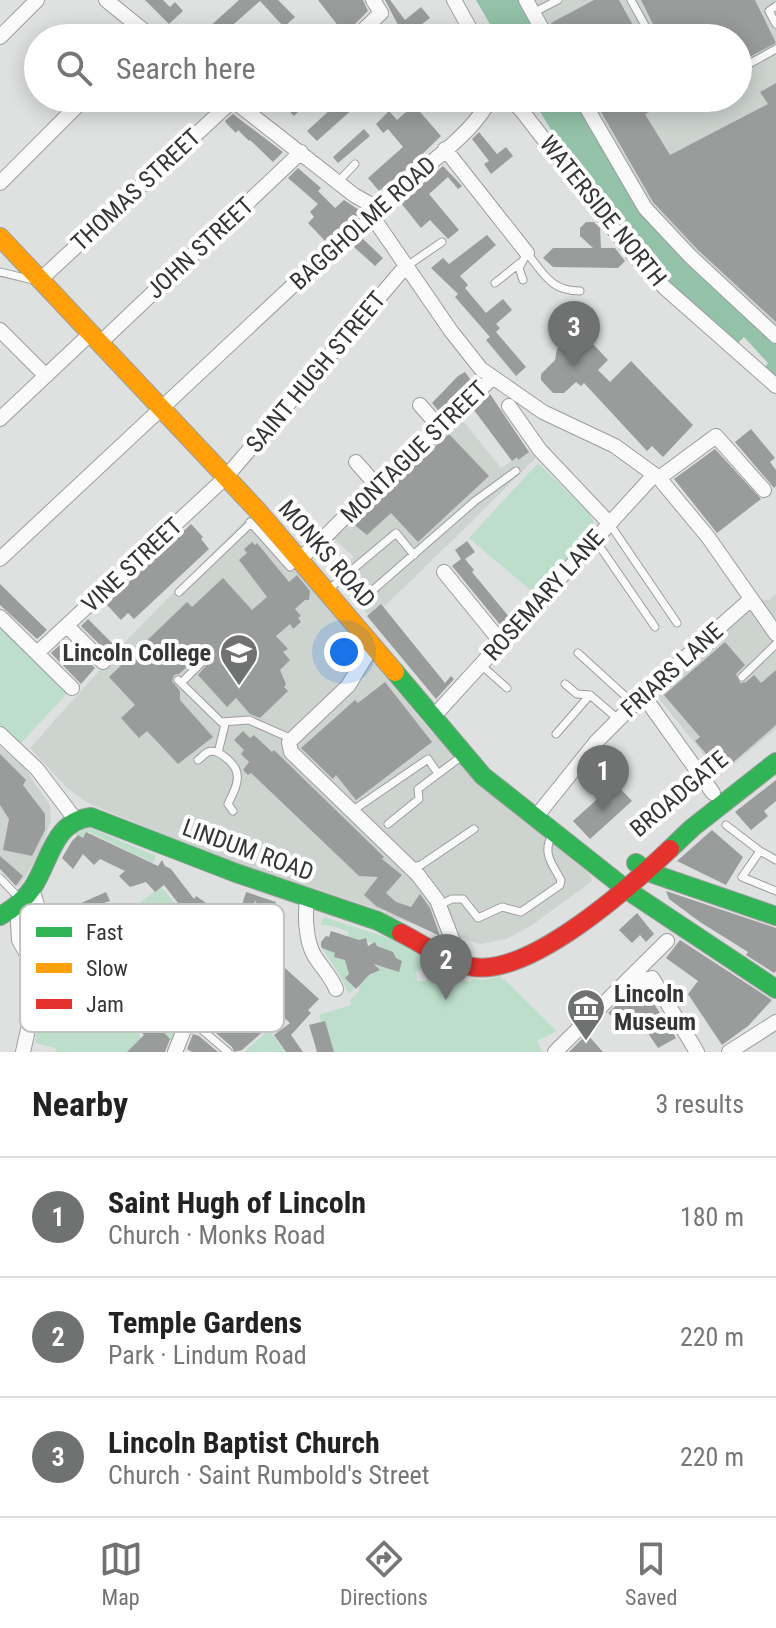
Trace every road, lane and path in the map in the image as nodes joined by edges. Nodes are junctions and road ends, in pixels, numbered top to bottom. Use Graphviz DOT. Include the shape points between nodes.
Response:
graph roads {
  1 [pos="37,0"];
  2 [pos="106,0"];
  3 [pos="373,0"];
  4 [pos="454,0"];
  5 [pos="558,0"];
  6 [pos="631,0"];
  7 [pos="529,6"];
  8 [pos="776,6"];
  9 [pos="134,24"];
  10 [pos="370,24"];
  11 [pos="467,24"];
  12 [pos="539,24"];
  13 [pos="644,24"];
  14 [pos="776,24"];
  15 [pos="0,37"];
  16 [pos="776,49"];
  17 [pos="752,62"];
  18 [pos="71,112"];
  19 [pos="217,112"];
  20 [pos="248,112"];
  21 [pos="482,112"];
  22 [pos="523,112"];
  23 [pos="589,112"];
  24 [pos="445,149"];
  25 [pos="301,152"];
  26 [pos="355,164"];
  27 [pos="338,182"];
  28 [pos="0,183"];
  29 [pos="374,213"];
  30 [pos="0,237"];
  31 [pos="442,242"];
  32 [pos="524,258"];
  33 [pos="405,267"];
  34 [pos="0,272"];
  35 [pos="523,280"];
  36 [pos="39,281"];
  37 [pos="495,283"];
  38 [pos="580,291"];
  39 [pos="0,330"];
  40 [pos="776,336"];
  41 [pos="94,340"];
  42 [pos="46,376"];
  43 [pos="492,378"];
  44 [pos="776,386"];
  45 [pos="512,400"];
  46 [pos="420,405"];
  47 [pos="162,409"];
  48 [pos="0,419"];
  49 [pos="441,429"];
  50 [pos="356,462"];
  51 [pos="516,471"];
  52 [pos="226,477"];
  53 [pos="656,477"];
  54 [pos="377,486"];
  55 [pos="764,490"];
  56 [pos="253,517"];
  57 [pos="609,523"];
  58 [pos="594,539"];
  59 [pos="414,555"];
  60 [pos="300,558"];
  61 [pos="0,559"];
  62 [pos="444,572"];
  63 [pos="327,591"];
  64 [pos="179,592"];
  65 [pos="365,597"];
  66 [pos="751,599"];
  67 [pos="0,617"];
  68 [pos="677,623"];
  69 [pos="67,626"];
  70 [pos="655,627"];
  71 [pos="776,634"];
  72 [pos="501,642"];
  73 [pos="776,644"];
  74 [pos="373,645"];
  75 [pos="37,653"];
  76 [pos="578,653"];
  77 [pos="203,661"];
  78 [pos="103,662"];
  79 [pos="481,665"];
  80 [pos="742,677"];
  81 [pos="565,684"];
  82 [pos="72,688"];
  83 [pos="507,688"];
  84 [pos="590,695"];
  85 [pos="638,700"];
  86 [pos="434,716"];
  87 [pos="618,719"];
  88 [pos="225,724"];
  89 [pos="0,734"];
  90 [pos="556,734"];
  91 [pos="290,740"];
  92 [pos="776,748"];
  93 [pos="218,753"];
  94 [pos="464,755"];
  95 [pos="198,760"];
  96 [pos="776,762"];
  97 [pos="437,772"];
  98 [pos="713,793"];
  99 [pos="233,811"];
  100 [pos="352,811"];
  101 [pos="535,818"];
  102 [pos="75,819"];
  103 [pos="388,824"];
  104 [pos="726,825"];
  105 [pos="474,829"];
  106 [pos="553,833"];
  107 [pos="760,851"];
  108 [pos="776,860"];
  109 [pos="411,867"];
  110 [pos="642,867"];
  111 [pos="0,878"];
  112 [pos="622,885"];
  113 [pos="776,891"];
  114 [pos="308,897"];
  115 [pos="23,898"];
  116 [pos="22,904"];
  117 [pos="27,904"];
  118 [pos="439,905"];
  119 [pos="0,916"];
  120 [pos="776,916"];
  121 [pos="0,926"];
  122 [pos="20,930"];
  123 [pos="19,940"];
  124 [pos="667,941"];
  125 [pos="426,945"];
  126 [pos="456,949"];
  127 [pos="626,984"];
  128 [pos="336,989"];
  129 [pos="776,989"];
  130 [pos="776,1022"];
  131 [pos="27,1032"];
  132 [pos="183,1032"];
  133 [pos="206,1032"];
  134 [pos="23,1052"];
  135 [pos="175,1052"];
  136 [pos="228,1052"];
  137 [pos="555,1052"];
  138 [pos="697,1052"];
  139 [pos="729,1052"];
  1 -- 15 [label="street"];
  2 -- 9 [label="street"];
  3 -- 10 [label="street" via="381,13"];
  4 -- 11 [label="street"];
  5 -- 7 [label="lane"];
  6 -- 13 [label="lane"];
  7 -- 12 [label="street"];
  8 -- 14 [label="lane" via="769,11"];
  16 -- 17 [label="lane"];
  18 -- 28 [label="street"];
  19 -- 36 [label="street, THOMAS STREET"];
  20 -- 25 [label="street"];
  21 -- 24 [label="street, BAGGHOLME ROAD"];
  22 -- 44 [label="street, WATERSIDE NORTH" via="635,257"];
  23 -- 40 [label="street" via="645,208"];
  24 -- 29 [label="street, BAGGHOLME ROAD"];
  24 -- 32 [label="street"];
  25 -- 27 [label="street"];
  25 -- 41 [label="street, JOHN STREET"];
  26 -- 27 [label="lane"];
  27 -- 29 [label="street"];
  29 -- 33 [label="street"];
  29 -- 47 [label="street, BAGGHOLME ROAD"];
  30 -- 36 [label="main road, MONKS ROAD"];
  31 -- 33 [label="lane"];
  32 -- 35 [label="lane" via="519,272"];
  32 -- 37 [label="lane"];
  32 -- 38 [label="lane" via="556,287"];
  33 -- 43 [label="street"];
  33 -- 52 [label="street, SAINT HUGH STREET"];
  34 -- 36 [label="lane"];
  36 -- 41 [label="main road, MONKS ROAD"];
  39 -- 42 [label="street"];
  41 -- 42 [label="street, JOHN STREET"];
  41 -- 47 [label="main road, MONKS ROAD"];
  42 -- 48 [label="street, JOHN STREET"];
  43 -- 45 [label="street"];
  43 -- 49 [label="street, MONTAGUE STREET"];
  45 -- 53 [label="street" via="615,446"];
  45 -- 57 [label="street" via="540,450"];
  46 -- 49 [label="street"];
  47 -- 52 [label="main road, MONKS ROAD"];
  47 -- 61 [label="street, BAGGHOLME ROAD"];
  49 -- 54 [label="street, MONTAGUE STREET"];
  50 -- 54 [label="street"];
  51 -- 59 [label="lane"];
  52 -- 56 [label="main road, MONKS ROAD"];
  52 -- 69 [label="street, VINE STREET"];
  53 -- 55 [label="street, ROSEMARY LANE" via="716,436"];
  53 -- 57 [label="street, ROSEMARY LANE"];
  53 -- 66 [label="street" via="708,537"];
  54 -- 60 [label="street, MONTAGUE STREET"];
  56 -- 60 [label="main road, MONKS ROAD"];
  56 -- 64 [label="lane"];
  57 -- 58 [label="street, ROSEMARY LANE"];
  57 -- 68 [label="lane"];
  58 -- 70 [label="lane"];
  58 -- 72 [label="street, ROSEMARY LANE"];
  59 -- 63 [label="lane" via="396,533"];
  59 -- 65 [label="lane"];
  60 -- 63 [label="main road, MONKS ROAD"];
  62 -- 72 [label="street"];
  63 -- 74 [label="main road, MONKS ROAD"];
  66 -- 71 [label="street"];
  66 -- 85 [label="street, FRIARS LANE"];
  67 -- 75 [label="street"];
  69 -- 75 [label="street, VINE STREET"];
  69 -- 78 [label="street"];
  72 -- 79 [label="street, ROSEMARY LANE"];
  73 -- 80 [label="lane"];
  74 -- 86 [label="main road, MONKS ROAD"];
  74 -- 91 [label="street" via="348,686"];
  75 -- 82 [label="street"];
  76 -- 85 [label="lane"];
  77 -- 88 [label="lane" via="180,682"];
  79 -- 83 [label="lane"];
  79 -- 86 [label="street, ROSEMARY LANE"];
  81 -- 84 [label="lane" via="577,694"];
  84 -- 87 [label="lane"];
  84 -- 90 [label="lane"];
  85 -- 87 [label="street, FRIARS LANE"];
  85 -- 98 [label="street"];
  86 -- 94 [label="main road, MONKS ROAD"];
  87 -- 101 [label="street, FRIARS LANE"];
  88 -- 91 [label="lane" via="249,720"];
  88 -- 93 [label="lane"];
  89 -- 102 [label="street" via="37,769"];
  91 -- 100 [label="street" via="291,752"];
  92 -- 98 [label="main road, BROADGATE"];
  93 -- 95 [label="lane" via="208,752"];
  93 -- 99 [label="lane" via="237,772 228,804"];
  94 -- 97 [label="lane"];
  94 -- 101 [label="main road, MONKS ROAD"];
  96 -- 110 [label="main road, BROADGATE"];
  97 -- 100 [label="lane" via="428,759"];
  97 -- 103 [label="lane" via="418,789 419,799"];
  98 -- 110 [label="main road, BROADGATE"];
  100 -- 109 [label="street"];
  101 -- 106 [label="main road, MONKS ROAD"];
  102 -- 114 [label="main road, LINDUM ROAD" via="98,818"];
  102 -- 115 [label="main road" via="58,835"];
  104 -- 107 [label="lane"];
  105 -- 109 [label="lane"];
  106 -- 112 [label="main road, MONKS ROAD"];
  106 -- 118 [label="lane" via="547,851 560,885 528,909 502,907 478,918 463,899"];
  107 -- 108 [label="lane"];
  107 -- 113 [label="lane" via="742,877"];
  109 -- 118 [label="street"];
  110 -- 112 [label="main road, BROADGATE"];
  110 -- 120 [label="main road"];
  111 -- 115 [label="lane"];
  112 -- 125 [label="main road, LINDUM ROAD" via="549,944 511,963 474,967 444,958"];
  112 -- 126 [label="main road, LINDUM ROAD" via="517,949 484,954"];
  112 -- 129 [label="main road, MONKS ROAD"];
  114 -- 125 [label="main road, LINDUM ROAD" via="378,921"];
  114 -- 128 [label="street" via="303,915 310,945"];
  115 -- 116 [label="street"];
  115 -- 117 [label="street"];
  115 -- 119 [label="main road"];
  118 -- 126 [label="street"];
  121 -- 123 [label="street"];
  122 -- 123 [label="street"];
  124 -- 127 [label="street"];
  125 -- 126 [label="main road, LINDUM ROAD"];
  127 -- 137 [label="street" via="587,1027"];
  127 -- 138 [label="street" via="652,978"];
  130 -- 139 [label="street"];
  131 -- 134 [label="street"];
  132 -- 135 [label="street"];
  133 -- 136 [label="lane"];
}
